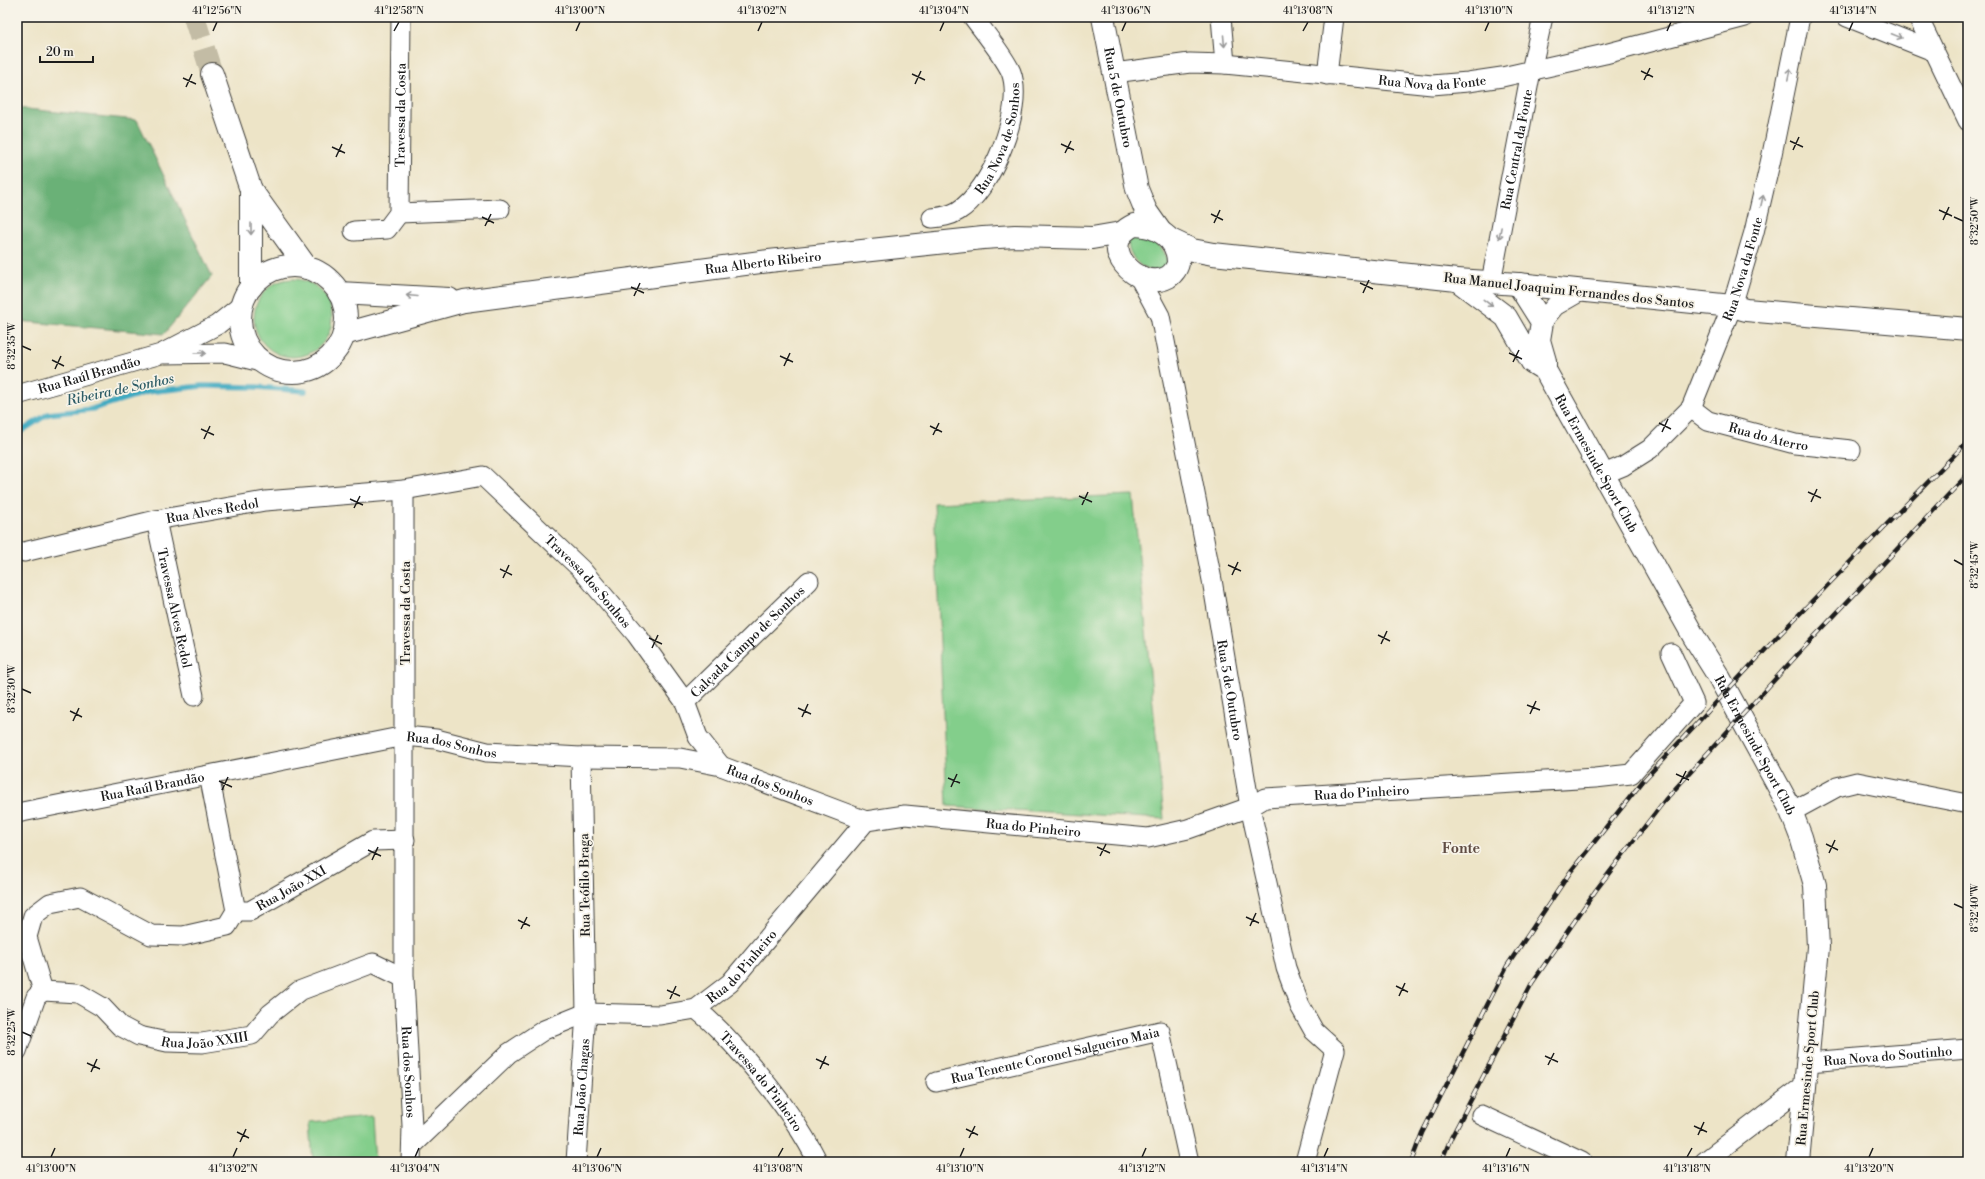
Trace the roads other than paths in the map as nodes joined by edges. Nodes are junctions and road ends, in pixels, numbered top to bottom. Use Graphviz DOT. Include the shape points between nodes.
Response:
graph roads {
  1 [pos="401,17"];
  2 [pos="973,17"];
  3 [pos="1103,17"];
  4 [pos="1221,17"];
  5 [pos="1334,17"];
  6 [pos="1543,17"];
  7 [pos="1745,17"];
  8 [pos="1800,17"];
  9 [pos="1847,17"];
  10 [pos="1918,17"];
  11 [pos="1933,51"];
  12 [pos="1225,64"];
  13 [pos="1531,71"];
  14 [pos="1114,73"];
  15 [pos="212,74"];
  16 [pos="1327,75"];
  17 [pos="1968,120"];
  18 [pos="1134,178"];
  19 [pos="250,190"];
  20 [pos="500,209"];
  21 [pos="399,213"];
  22 [pos="932,218"];
  23 [pos="354,231"];
  24 [pos="1124,231"];
  25 [pos="1165,236"];
  26 [pos="1063,238"];
  27 [pos="1213,254"];
  28 [pos="307,268"];
  29 [pos="1174,271"];
  30 [pos="1133,272"];
  31 [pos="1457,280"];
  32 [pos="1491,282"];
  33 [pos="1518,284"];
  34 [pos="1581,291"];
  35 [pos="339,293"];
  36 [pos="247,296"];
  37 [pos="464,301"];
  38 [pos="1732,306"];
  39 [pos="1160,316"];
  40 [pos="1506,317"];
  41 [pos="1542,322"];
  42 [pos="1968,329"];
  43 [pos="344,334"];
  44 [pos="162,354"];
  45 [pos="260,362"];
  46 [pos="1545,370"];
  47 [pos="17,395"];
  48 [pos="1691,408"];
  49 [pos="1851,450"];
  50 [pos="1604,474"];
  51 [pos="404,490"];
  52 [pos="156,520"];
  53 [pos="24,552"];
  54 [pos="810,581"];
  55 [pos="1671,653"];
  56 [pos="194,696"];
  57 [pos="685,702"];
  58 [pos="405,736"];
  59 [pos="581,757"];
  60 [pos="721,766"];
  61 [pos="209,774"];
  62 [pos="1968,804"];
  63 [pos="1250,807"];
  64 [pos="1791,812"];
  65 [pos="17,813"];
  66 [pos="866,820"];
  67 [pos="405,840"];
  68 [pos="236,912"];
  69 [pos="404,978"];
  70 [pos="43,990"];
  71 [pos="696,1009"];
  72 [pos="586,1013"];
  73 [pos="1968,1049"];
  74 [pos="17,1051"];
  75 [pos="1808,1062"];
  76 [pos="936,1082"];
  77 [pos="1806,1084"];
  78 [pos="1481,1115"];
  79 [pos="411,1154"];
  80 [pos="576,1162"];
  81 [pos="818,1162"];
  82 [pos="1189,1162"];
  83 [pos="1305,1162"];
  84 [pos="1582,1162"];
  85 [pos="1704,1162"];
  86 [pos="1798,1162"];
  1 -- 21 [label="street, Travessa da Costa"];
  2 -- 22 [label="street, Rua Nova de Sonhos" via="1011,72 1014,89 1011,121 1007,136 976,195 959,211 945,217"];
  3 -- 14 [label="main road, Rua 5 de Outubro"];
  4 -- 12 [label="street, one-way"];
  5 -- 16 [label="street"];
  6 -- 13 [label="street, Rua Central da Fonte"];
  7 -- 13 [label="street, Rua Nova da Fonte"];
  38 -- 8 [label="street, Rua Nova da Fonte, one-way" via="1754,232"];
  9 -- 11 [label="street, one-way"];
  10 -- 11 [label="street"];
  11 -- 17 [label="street"];
  12 -- 14 [label="street, Rua Nova da Fonte" via="1190,63"];
  12 -- 16 [label="street, Rua Nova da Fonte"];
  13 -- 16 [label="street, Rua Nova da Fonte" via="1475,81 1432,85"];
  13 -- 32 [label="street, Rua Central da Fonte, one-way"];
  14 -- 18 [label="main road, Rua 5 de Outubro"];
  15 -- 19 [label="main road"];
  18 -- 24 [label="main road, Rua 5 de Outubro" via="1133,211"];
  18 -- 25 [label="main road, Rua 5 de Outubro" via="1141,201"];
  19 -- 28 [label="main road"];
  19 -- 36 [label="main road, one-way"];
  20 -- 21 [label="street"];
  21 -- 23 [label="street" via="387,229"];
  24 -- 25 [label="main road" via="1134,225 1145,225"];
  24 -- 26 [label="main road, Rua Alberto Ribeiro" via="1092,238"];
  24 -- 30 [label="main road" via="1116,244 1118,256"];
  25 -- 27 [label="main road, Rua Manuel Joaquim Fernandes dos Santos" via="1192,250"];
  25 -- 29 [label="main road" via="1178,252"];
  26 -- 30 [label="main road, Rua Alberto Ribeiro" via="1102,252"];
  26 -- 37 [label="main road, Rua Alberto Ribeiro" via="983,238 769,261"];
  27 -- 29 [label="main road" via="1194,257"];
  27 -- 31 [label="main road, Rua Manuel Joaquim Fernandes dos Santos"];
  28 -- 35 [label="main road" via="331,282"];
  28 -- 36 [label="main road" via="292,266 277,269 262,276"];
  29 -- 30 [label="main road" via="1161,280 1151,281"];
  29 -- 39 [label="street, Rua 5 de Outubro" via="1162,293"];
  30 -- 39 [label="street, Rua 5 de Outubro"];
  31 -- 32 [label="main road, Rua Manuel Joaquim Fernandes dos Santos"];
  31 -- 40 [label="main road, Rua Ermesinde Sport Club, one-way"];
  32 -- 33 [label="main road, Rua Manuel Joaquim Fernandes dos Santos"];
  33 -- 34 [label="main road, Rua Manuel Joaquim Fernandes dos Santos"];
  33 -- 40 [label="main road"];
  33 -- 41 [label="main road"];
  34 -- 38 [label="main road, Rua Manuel Joaquim Fernandes dos Santos"];
  34 -- 41 [label="street" via="1555,306"];
  37 -- 35 [label="main road, Rua Alberto Ribeiro, one-way" via="403,295"];
  35 -- 43 [label="main road" via="345,306"];
  36 -- 44 [label="street, Rua Raúl Brandão" via="216,325"];
  36 -- 45 [label="main road" via="240,321 242,336"];
  37 -- 43 [label="main road, Rua Alberto Ribeiro"];
  38 -- 42 [label="main road, Rua Manuel Joaquim Fernandes dos Santos" via="1746,310"];
  38 -- 48 [label="street, Rua Nova da Fonte"];
  39 -- 63 [label="street, Rua 5 de Outubro" via="1212,580"];
  40 -- 46 [label="main road, Rua Ermesinde Sport Club" via="1532,362"];
  41 -- 46 [label="main road, Rua Ermesinde Sport Club" via="1539,340"];
  43 -- 45 [label="main road" via="337,349 325,362 310,370 293,373 276,370"];
  44 -- 45 [label="street, Rua Raúl Brandão, one-way" via="225,353"];
  44 -- 47 [label="street, Rua Raúl Brandão"];
  46 -- 50 [label="main road, Rua Ermesinde Sport Club"];
  48 -- 49 [label="street, Rua do Aterro" via="1708,421 1795,444"];
  48 -- 50 [label="street, Rua Nova da Fonte" via="1650,449 1623,466"];
  50 -- 64 [label="main road, Rua Ermesinde Sport Club" via="1694,637 1719,677"];
  51 -- 52 [label="street, Rua Alves Redol" via="265,501"];
  51 -- 57 [label="street, Travessa dos Sonhos" via="483,476 581,569 636,634"];
  51 -- 58 [label="street, Travessa da Costa"];
  52 -- 53 [label="street, Rua Alves Redol"];
  52 -- 56 [label="street, Travessa Alves Redol"];
  54 -- 57 [label="street, Calçada Campo de Sonhos"];
  55 -- 63 [label="street, Rua do Pinheiro" via="1694,703 1631,774 1264,798"];
  57 -- 60 [label="street, Travessa dos Sonhos" via="698,737"];
  58 -- 59 [label="street, Rua dos Sonhos" via="436,739 487,752"];
  58 -- 61 [label="street, Rua Raúl Brandão"];
  58 -- 67 [label="street, Rua dos Sonhos"];
  59 -- 60 [label="street, Rua dos Sonhos" via="680,758"];
  59 -- 72 [label="street, Rua Teófilo Braga"];
  60 -- 66 [label="street, Rua dos Sonhos"];
  61 -- 65 [label="street, Rua Raúl Brandão"];
  61 -- 68 [label="street"];
  62 -- 64 [label="street" via="1857,782 1837,787"];
  63 -- 66 [label="street, Rua do Pinheiro" via="1188,829 1148,838 904,815"];
  63 -- 83 [label="street, Rua 5 de Outubro" via="1289,976 1300,1006 1314,1031 1335,1050"];
  64 -- 75 [label="main road, Rua Ermesinde Sport Club" via="1815,885 1818,947"];
  66 -- 71 [label="street, Rua do Pinheiro" via="730,983"];
  67 -- 68 [label="street, Rua João XXI" via="373,841 250,911"];
  67 -- 69 [label="street, Rua dos Sonhos"];
  68 -- 70 [label="street" via="227,926 183,936 151,935 80,897 50,903 33,916 26,937"];
  69 -- 70 [label="street, Rua João XXIII" via="373,963 299,990 270,1014 252,1035 202,1043 167,1042 139,1036 120,1026 102,1006 78,993"];
  69 -- 79 [label="street, Rua dos Sonhos" via="412,1126"];
  70 -- 74 [label="street" via="36,997"];
  71 -- 72 [label="street, Rua do Pinheiro" via="660,1015"];
  71 -- 81 [label="street, Travessa do Pinheiro" via="716,1025 775,1092 806,1138"];
  72 -- 79 [label="street, Rua do Pinheiro" via="544,1030 509,1053"];
  72 -- 80 [label="street, Rua João Chagas"];
  73 -- 75 [label="street, Rua Nova do Soutinho"];
  75 -- 77 [label="main road, Rua Ermesinde Sport Club"];
  76 -- 82 [label="street, Rua Tenente Coronel Salgueiro Maia" via="1160,1031"];
  77 -- 85 [label="street"];
  77 -- 86 [label="main road, Rua Ermesinde Sport Club"];
  78 -- 84 [label="street"];
}
